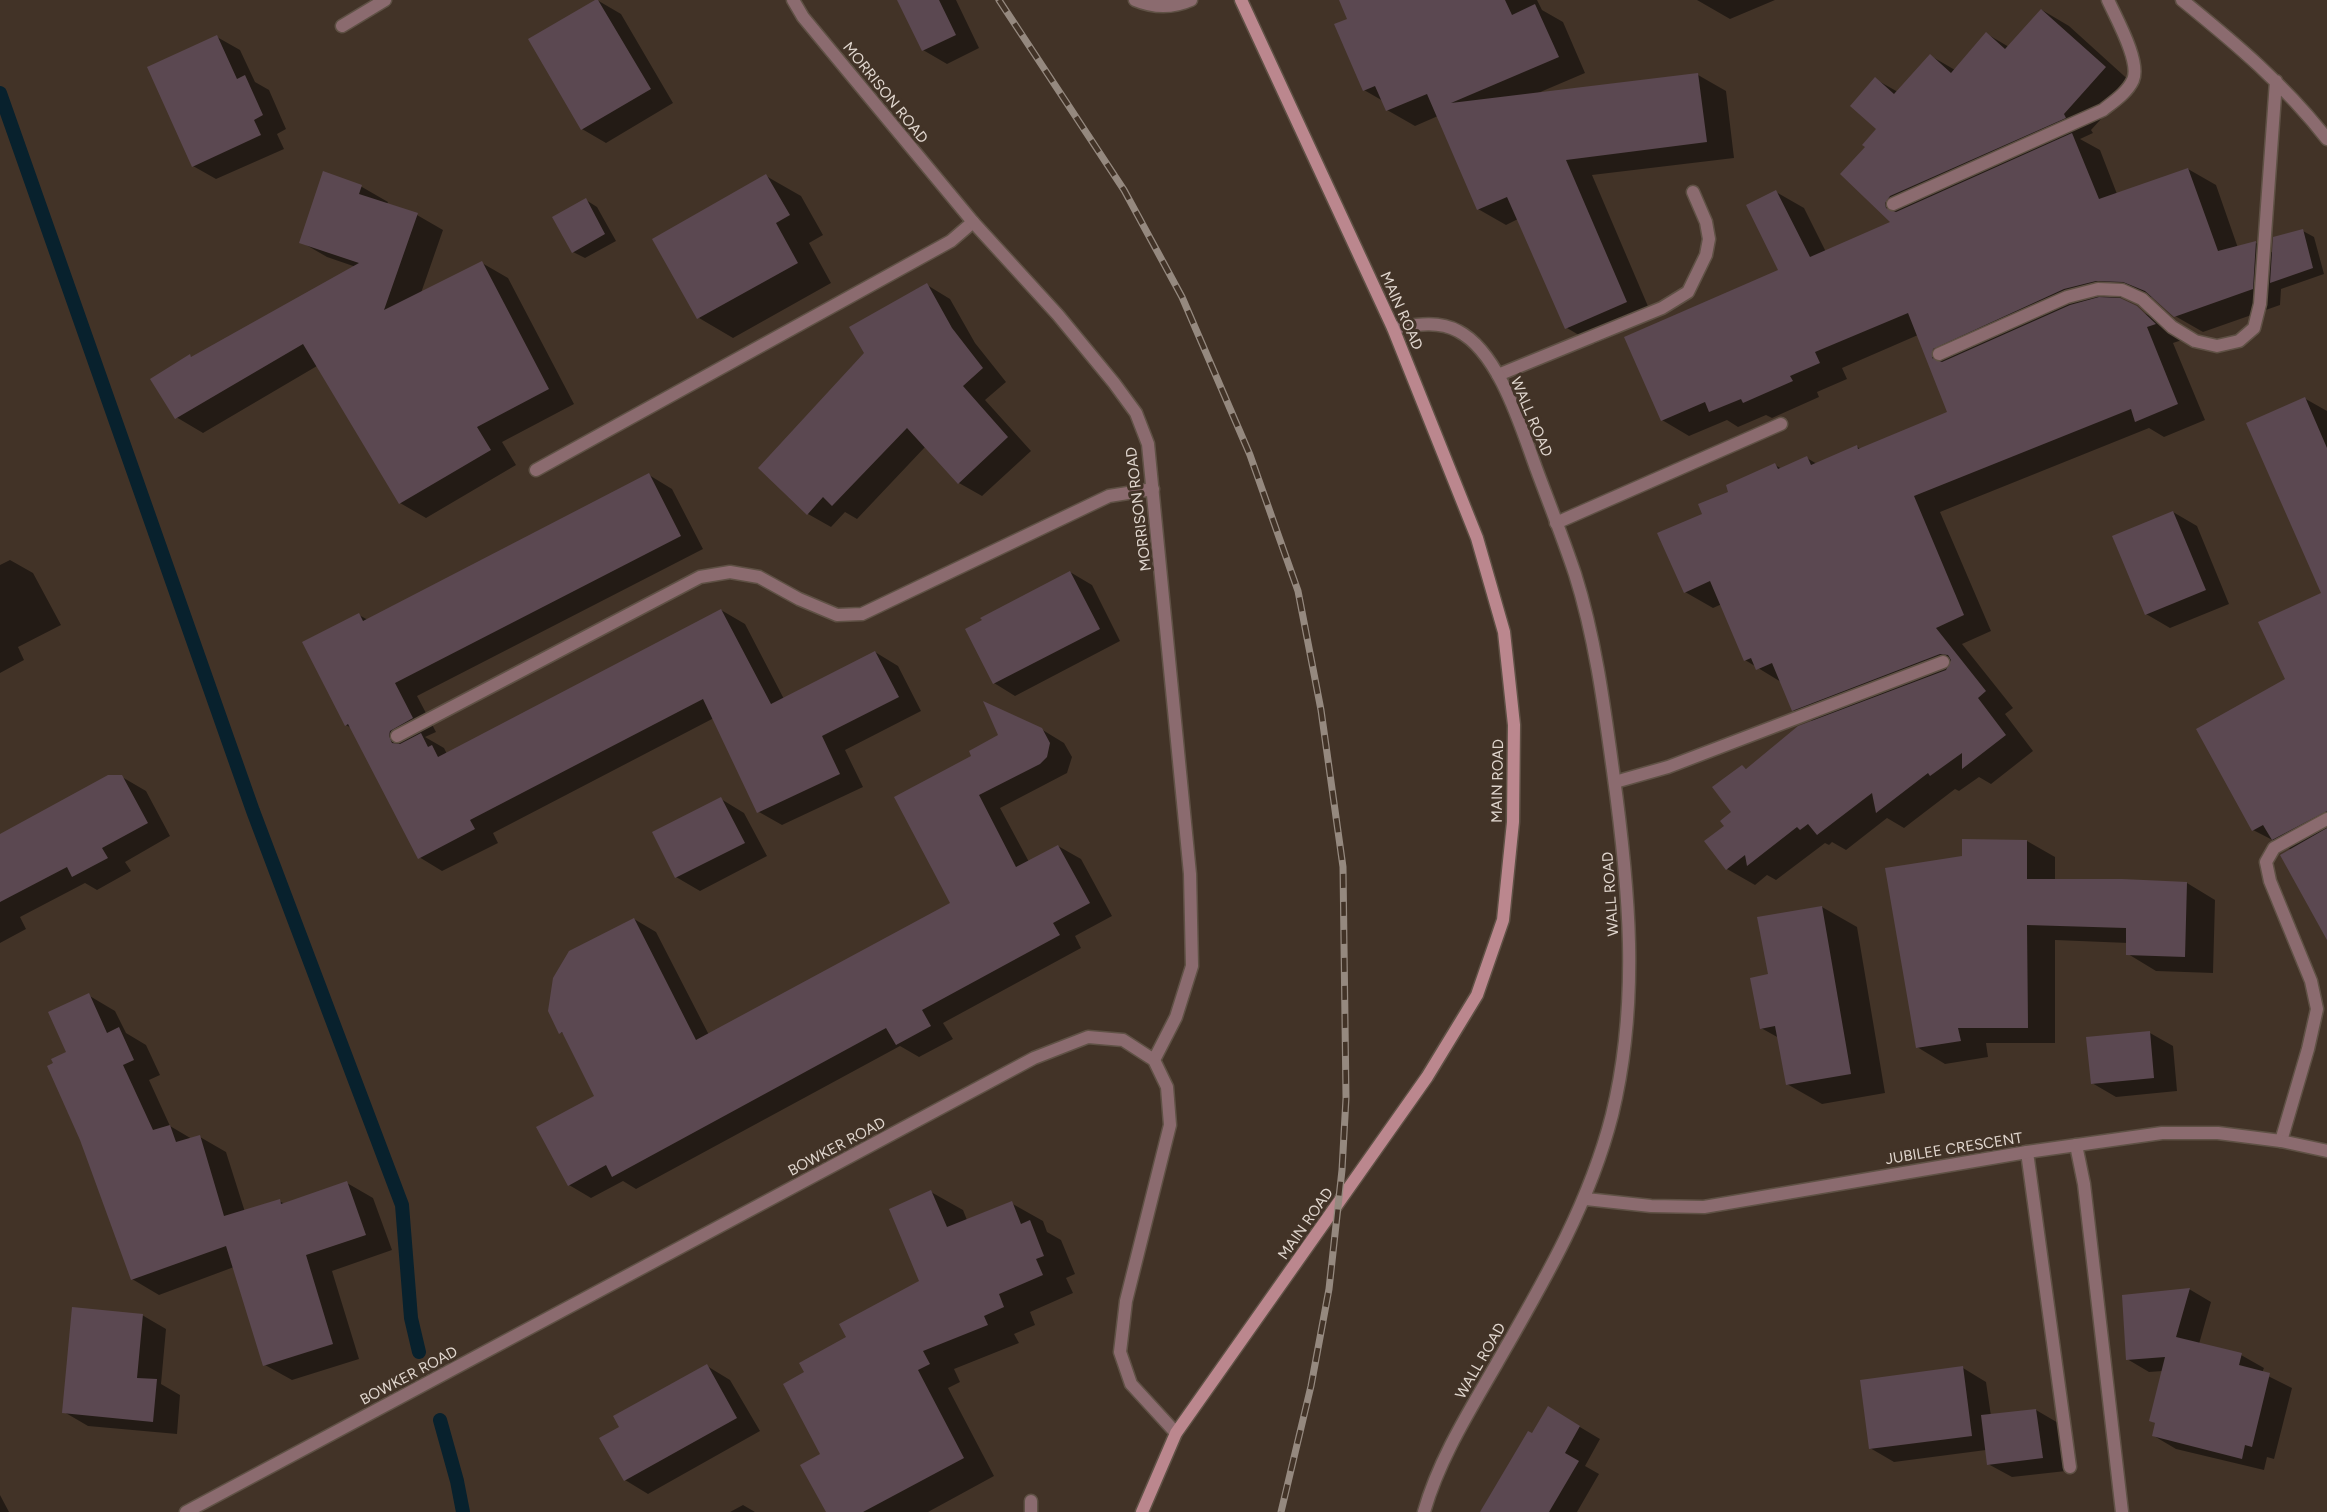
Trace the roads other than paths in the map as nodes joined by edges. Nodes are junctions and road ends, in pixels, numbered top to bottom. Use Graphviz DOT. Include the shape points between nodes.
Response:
graph roads {
  1 [pos="385,0"];
  2 [pos="793,0"];
  3 [pos="1135,0"];
  4 [pos="1191,0"];
  5 [pos="1241,0"];
  6 [pos="2108,0"];
  7 [pos="2182,0"];
  8 [pos="342,26"];
  9 [pos="2276,81"];
  10 [pos="2327,139"];
  11 [pos="1693,192"];
  12 [pos="1893,204"];
  13 [pos="973,222"];
  14 [pos="1393,328"];
  15 [pos="1939,354"];
  16 [pos="1498,375"];
  17 [pos="1781,424"];
  18 [pos="536,470"];
  19 [pos="1153,489"];
  20 [pos="1556,523"];
  21 [pos="1943,662"];
  22 [pos="397,736"];
  23 [pos="1615,782"];
  24 [pos="2327,819"];
  25 [pos="1154,1060"];
  26 [pos="2280,1140"];
  27 [pos="2076,1145"];
  28 [pos="2327,1150"];
  29 [pos="2027,1152"];
  30 [pos="1586,1199"];
  31 [pos="1176,1433"];
  32 [pos="2070,1467"];
  33 [pos="186,1512"];
  34 [pos="1142,1512"];
  35 [pos="1424,1512"];
  36 [pos="2122,1512"];
  1 -- 8 [label="street"];
  2 -- 13 [label="street, MORRISON ROAD"];
  3 -- 4 [label="street" via="1148,6 1178,6"];
  5 -- 14 [label="main road, MAIN ROAD"];
  6 -- 12 [label="street" via="2134,65 2133,79 2124,92 2103,111"];
  7 -- 9 [label="street"];
  9 -- 10 [label="street"];
  9 -- 15 [label="street" via="2260,304 2254,328 2239,341 2217,346 2195,341 2172,327 2142,299 2122,290 2098,288 2067,297"];
  11 -- 16 [label="street" via="1706,222 1708,239 1706,255 1688,292 1662,308"];
  13 -- 18 [label="street" via="951,241"];
  13 -- 19 [label="street, MORRISON ROAD" via="1058,315 1136,413 1148,444"];
  14 -- 16 [label="street, WALL ROAD" via="1428,323 1458,330 1479,347"];
  14 -- 31 [label="main road, MAIN ROAD" via="1477,538 1504,632 1514,725 1513,822 1503,920 1477,994 1427,1077"];
  16 -- 20 [label="street, WALL ROAD" via="1522,428"];
  17 -- 20 [label="street"];
  19 -- 22 [label="street" via="1109,496 862,614 837,615 759,577 730,572 700,577"];
  19 -- 25 [label="street, MORRISON ROAD" via="1190,874 1192,966 1176,1017"];
  20 -- 23 [label="street, WALL ROAD" via="1575,576 1604,701"];
  21 -- 23 [label="street" via="1668,767"];
  23 -- 30 [label="street, WALL ROAD" via="1626,862 1629,1014 1611,1120"];
  24 -- 26 [label="street" via="2274,848 2266,862 2311,981 2317,1009"];
  25 -- 31 [label="street" via="1167,1087 1170,1125 1126,1301 1120,1353 1131,1384"];
  25 -- 33 [label="street, BOWKER ROAD" via="1123,1040 1088,1037 1034,1058"];
  26 -- 27 [label="street, JUBILEE CRESCENT" via="2218,1133 2162,1133"];
  26 -- 28 [label="street, JUBILEE CRESCENT"];
  27 -- 29 [label="street, JUBILEE CRESCENT"];
  27 -- 36 [label="street" via="2084,1184"];
  29 -- 30 [label="street, JUBILEE CRESCENT" via="1704,1207"];
  29 -- 32 [label="street"];
  30 -- 35 [label="street, WALL ROAD" via="1543,1284 1458,1429"];
  31 -- 34 [label="main road, MAIN ROAD"];
}
